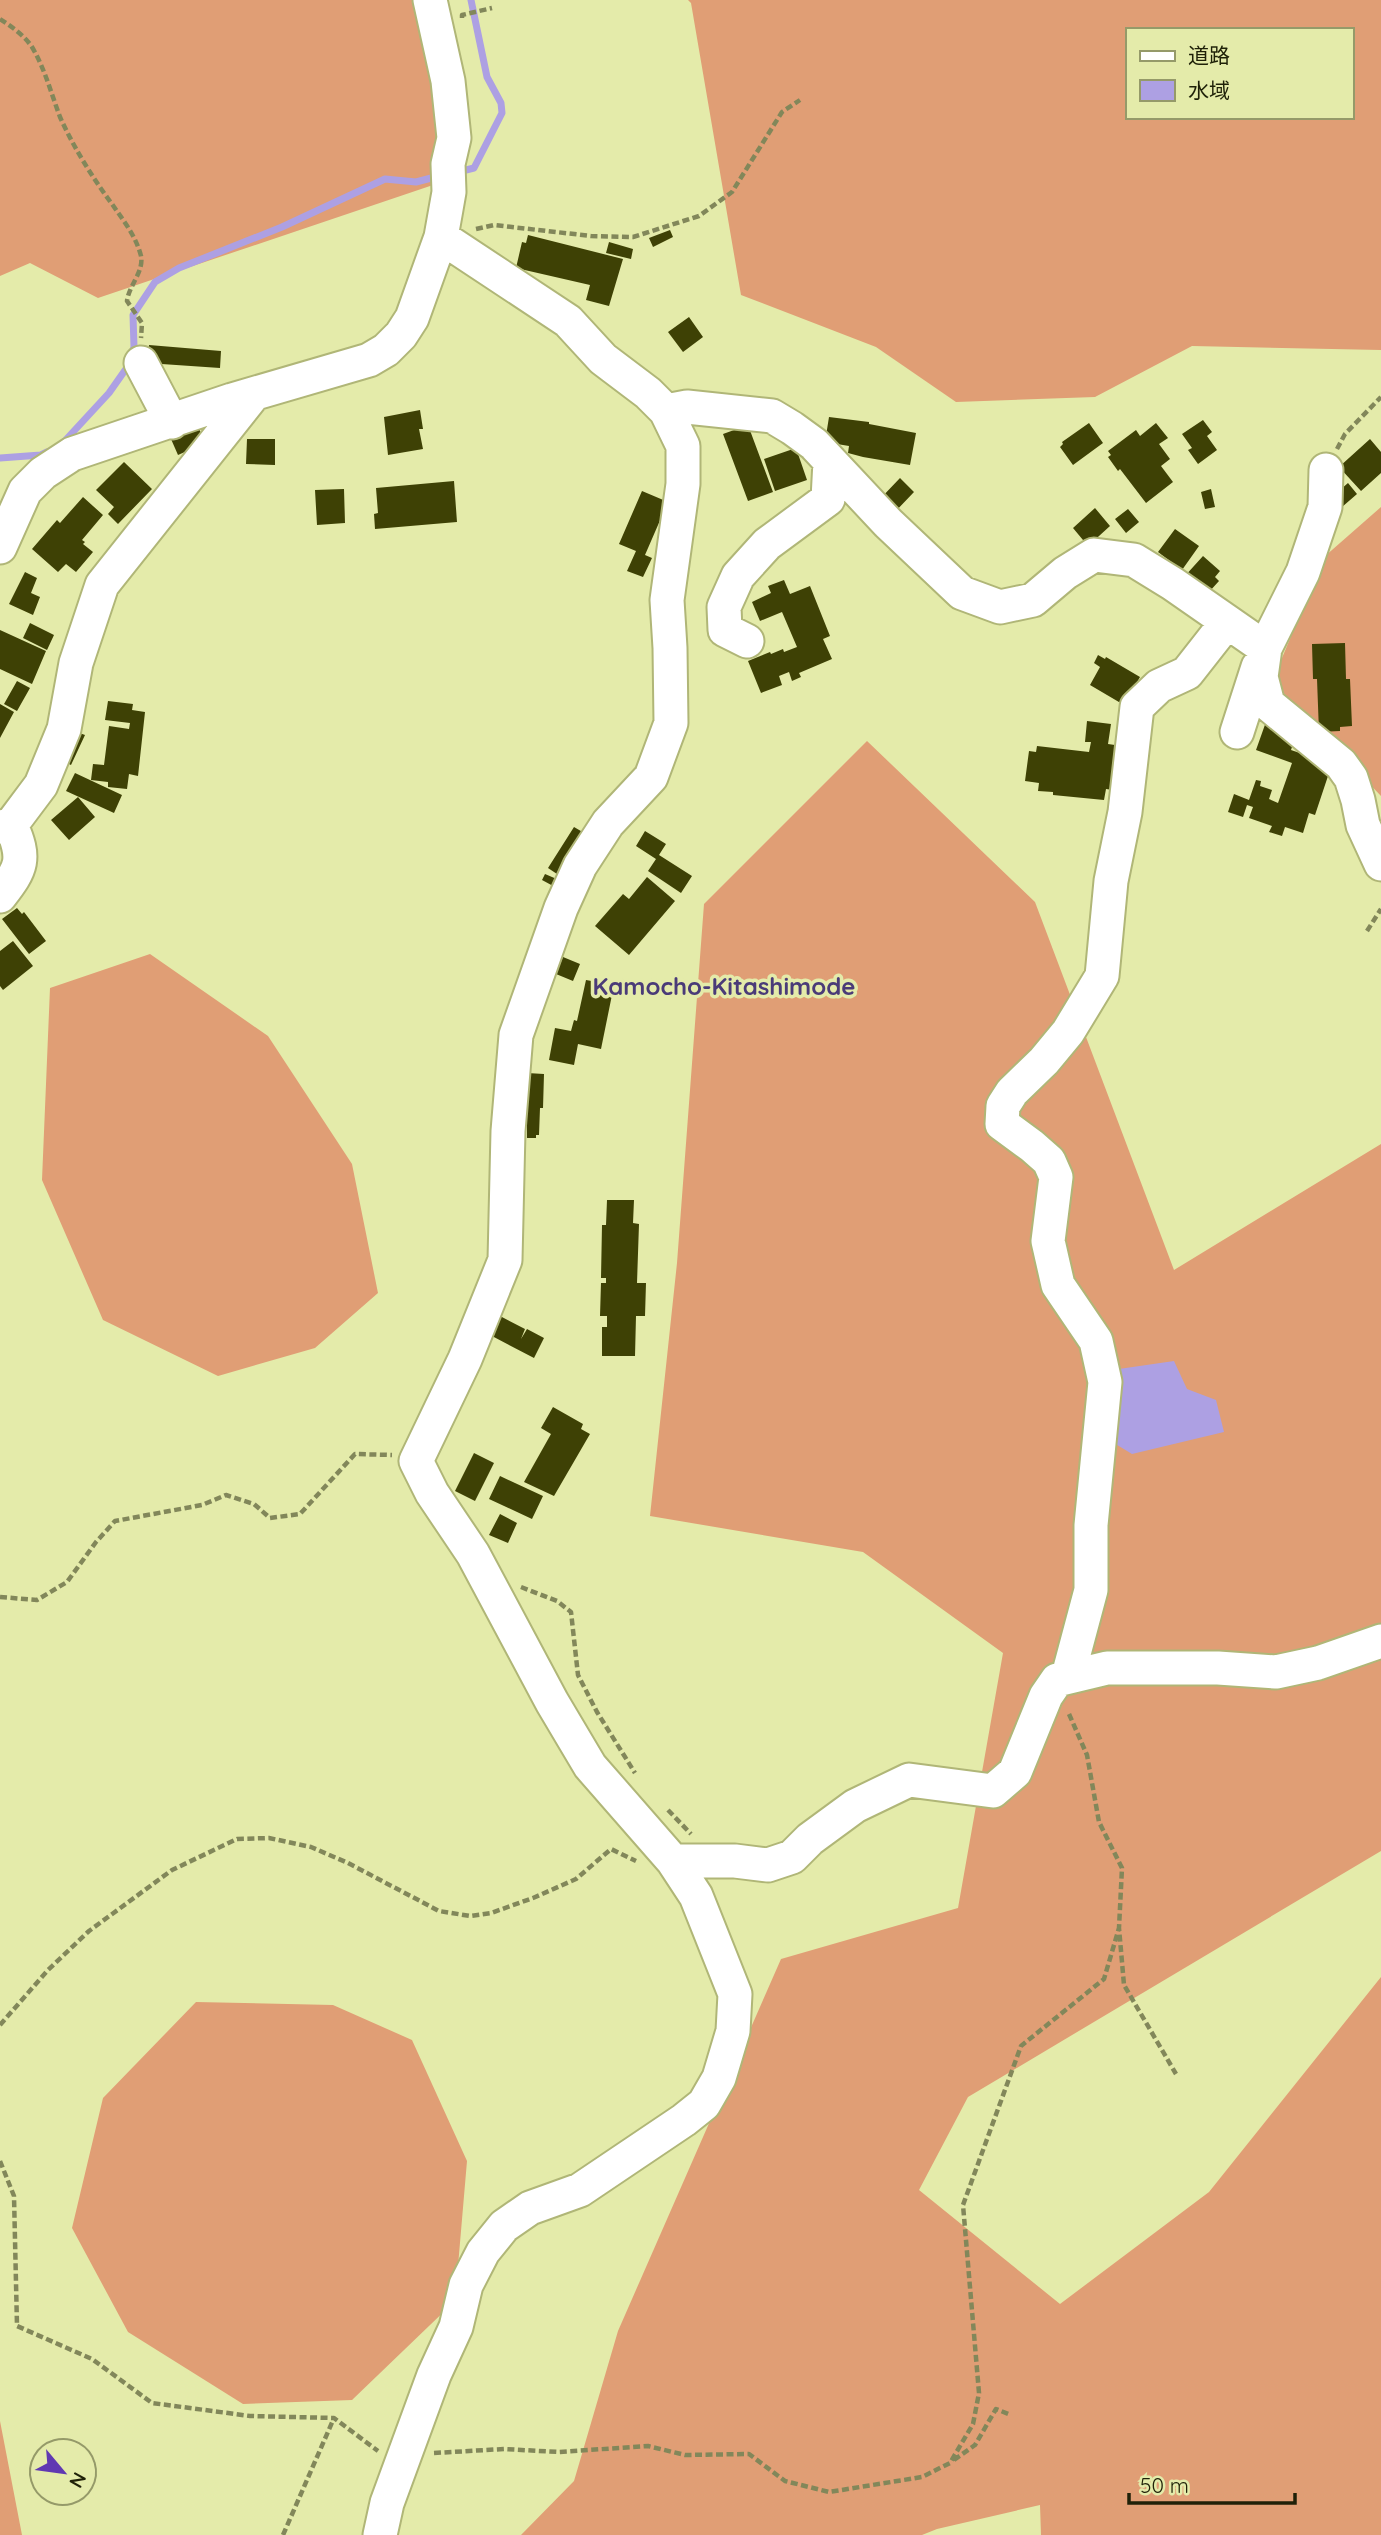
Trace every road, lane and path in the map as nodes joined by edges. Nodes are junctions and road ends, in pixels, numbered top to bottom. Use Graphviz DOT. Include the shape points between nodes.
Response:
graph roads {
  1 [pos="430,0"];
  2 [pos="492,8"];
  3 [pos="465,14"];
  4 [pos="0,19"];
  5 [pos="800,100"];
  6 [pos="441,237"];
  7 [pos="137,316"];
  8 [pos="141,363"];
  9 [pos="253,395"];
  10 [pos="1381,397"];
  11 [pos="666,411"];
  12 [pos="172,422"];
  13 [pos="830,461"];
  14 [pos="1326,470"];
  15 [pos="0,547"];
  16 [pos="1227,622"];
  17 [pos="747,641"];
  18 [pos="1265,648"];
  19 [pos="1237,732"];
  20 [pos="5,826"];
  21 [pos="1381,864"];
  22 [pos="0,896"];
  23 [pos="1381,909"];
  24 [pos="1367,931"];
  25 [pos="416,1461"];
  26 [pos="482,1571"];
  27 [pos="0,1597"];
  28 [pos="1381,1641"];
  29 [pos="1068,1676"];
  30 [pos="637,1776"];
  31 [pos="660,1802"];
  32 [pos="715,1861"];
  33 [pos="657,1862"];
  34 [pos="1119,1928"];
  35 [pos="0,2025"];
  36 [pos="1176,2074"];
  37 [pos="0,2161"];
  38 [pos="1012,2415"];
  39 [pos="334,2418"];
  40 [pos="404,2458"];
  41 [pos="950,2463"];
  42 [pos="283,2535"];
  43 [pos="380,2535"];
  1 -- 6 [label="street" via="448,81 454,138"];
  2 -- 3 [label="path"];
  4 -- 7 [label="path" via="30,45 84,165 131,230 142,260 127,301"];
  5 -- 6 [label="path" via="782,112 732,192 699,216 633,237 494,225"];
  6 -- 9 [label="street" via="412,318 386,350 369,360"];
  6 -- 11 [label="street" via="568,321 603,359"];
  8 -- 12 [label="street"];
  9 -- 12 [label="street"];
  9 -- 20 [label="street" via="102,585 76,663 64,729 41,785"];
  10 -- 14 [label="path" via="1345,434"];
  11 -- 13 [label="street" via="687,407 772,416 814,444"];
  11 -- 25 [label="street" via="683,446 683,484 667,600 671,723 651,777 608,823 580,866 516,1035 505,1260 465,1359"];
  12 -- 15 [label="street" via="82,450 43,473 25,491"];
  13 -- 16 [label="street" via="962,593 1000,607 1033,600 1094,555 1133,560"];
  13 -- 17 [label="street" via="828,499 767,544 738,576 724,607 725,629"];
  14 -- 18 [label="street" via="1325,507 1303,572"];
  16 -- 18 [label="street"];
  16 -- 29 [label="street" via="1187,673 1159,686 1136,707 1102,976 1068,1032 1003,1106 1002,1125 1049,1161 1056,1177 1048,1241 1058,1285 1096,1341 1105,1382 1091,1525 1091,1590"];
  18 -- 19 [label="street"];
  18 -- 21 [label="street" via="1261,677 1268,704 1341,764 1351,778 1363,825"];
  20 -- 22 [label="street" via="20,845 19,872"];
  23 -- 24 [label="path"];
  25 -- 26 [label="street"];
  25 -- 27 [label="path" via="383,1453 355,1454 300,1514 270,1518 254,1504 226,1495 202,1505 115,1521 67,1582 37,1600"];
  26 -- 30 [label="path" via="557,1601 571,1612 578,1675"];
  26 -- 33 [label="street" via="590,1766"];
  28 -- 29 [label="street" via="1276,1672 1148,1667 1107,1668"];
  29 -- 32 [label="street" via="1058,1679 1046,1696 1015,1772 993,1791 909,1780 855,1806 792,1857 768,1865"];
  29 -- 34 [label="path" via="1065,1706 1087,1755 1099,1822 1122,1868"];
  31 -- 32 [label="path"];
  32 -- 33 [label="street"];
  33 -- 35 [label="path" via="611,1849 576,1878 533,1898 470,1916 439,1911 311,1847 269,1838 237,1839 172,1870 89,1931"];
  33 -- 40 [label="street" via="696,1896 735,1994 733,2031 719,2078 704,2104 684,2120 580,2190 530,2208 504,2225 466,2285 456,2327"];
  34 -- 36 [label="path" via="1124,1985"];
  34 -- 41 [label="path" via="1104,1979 1021,2046 963,2206 979,2393 973,2424"];
  37 -- 39 [label="path" via="14,2196 17,2326 92,2359 152,2403 250,2416"];
  38 -- 41 [label="path" via="996,2409 975,2445"];
  39 -- 40 [label="path" via="374,2450"];
  39 -- 42 [label="path"];
  40 -- 41 [label="path" via="450,2450 559,2452 648,2446 685,2455 750,2454 785,2481 829,2492 922,2477"];
  40 -- 43 [label="street"];
}
